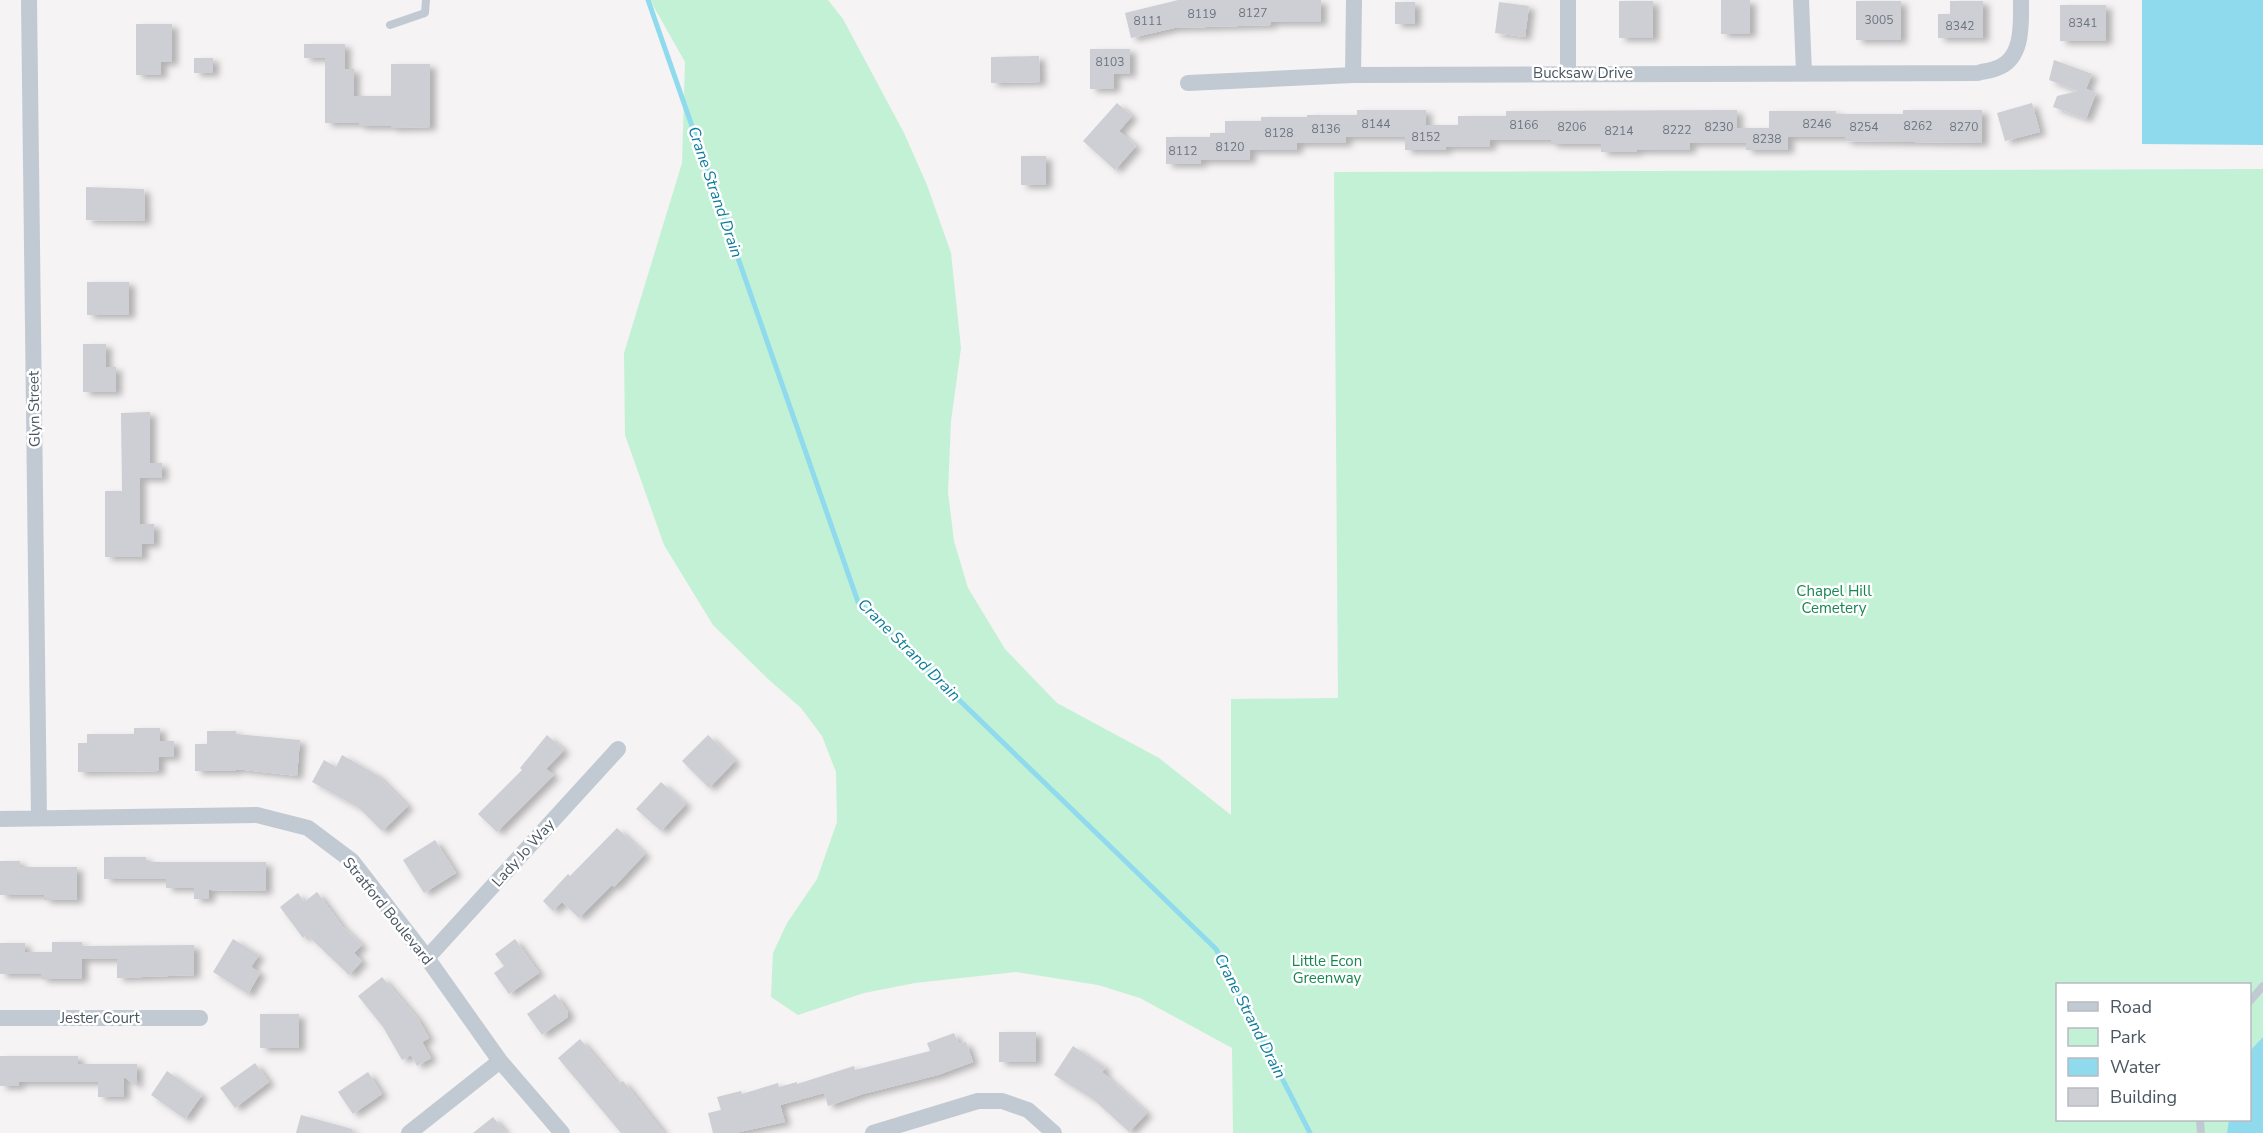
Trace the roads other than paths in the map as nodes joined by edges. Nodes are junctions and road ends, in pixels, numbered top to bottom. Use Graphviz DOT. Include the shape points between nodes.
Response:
graph roads {
  1 [pos="29,0"];
  2 [pos="426,0"];
  3 [pos="1354,0"];
  4 [pos="1568,0"];
  5 [pos="1801,0"];
  6 [pos="2021,0"];
  7 [pos="390,25"];
  8 [pos="1568,72"];
  9 [pos="1804,72"];
  10 [pos="1353,75"];
  11 [pos="1188,83"];
  12 [pos="618,748"];
  13 [pos="39,818"];
  14 [pos="0,819"];
  15 [pos="427,958"];
  16 [pos="2263,986"];
  17 [pos="2251,1000"];
  18 [pos="0,1018"];
  19 [pos="200,1018"];
  20 [pos="500,1061"];
  21 [pos="409,1133"];
  22 [pos="562,1133"];
  23 [pos="873,1133"];
  24 [pos="1054,1133"];
  1 -- 13 [label="street, Glyn Street"];
  2 -- 7 [label="lane" via="425,13"];
  3 -- 10 [label="street"];
  4 -- 8 [label="street"];
  5 -- 9 [label="street"];
  6 -- 9 [label="street, Bucksaw Drive" via="2021,31 2014,53 1999,68 1978,72"];
  8 -- 9 [label="street, Bucksaw Drive"];
  8 -- 10 [label="street, Bucksaw Drive"];
  10 -- 11 [label="street, Bucksaw Drive"];
  12 -- 15 [label="street, Lady Jo Way"];
  13 -- 14 [label="street, Stratford Boulevard"];
  13 -- 15 [label="street, Stratford Boulevard" via="257,815 308,828 352,861"];
  15 -- 20 [label="street, Stratford Boulevard"];
  16 -- 17 [label="lane"];
  18 -- 19 [label="street, Jester Court"];
  20 -- 21 [label="street"];
  20 -- 22 [label="street, Stratford Boulevard"];
  23 -- 24 [label="street" via="978,1101 1002,1101 1028,1110"];
}
